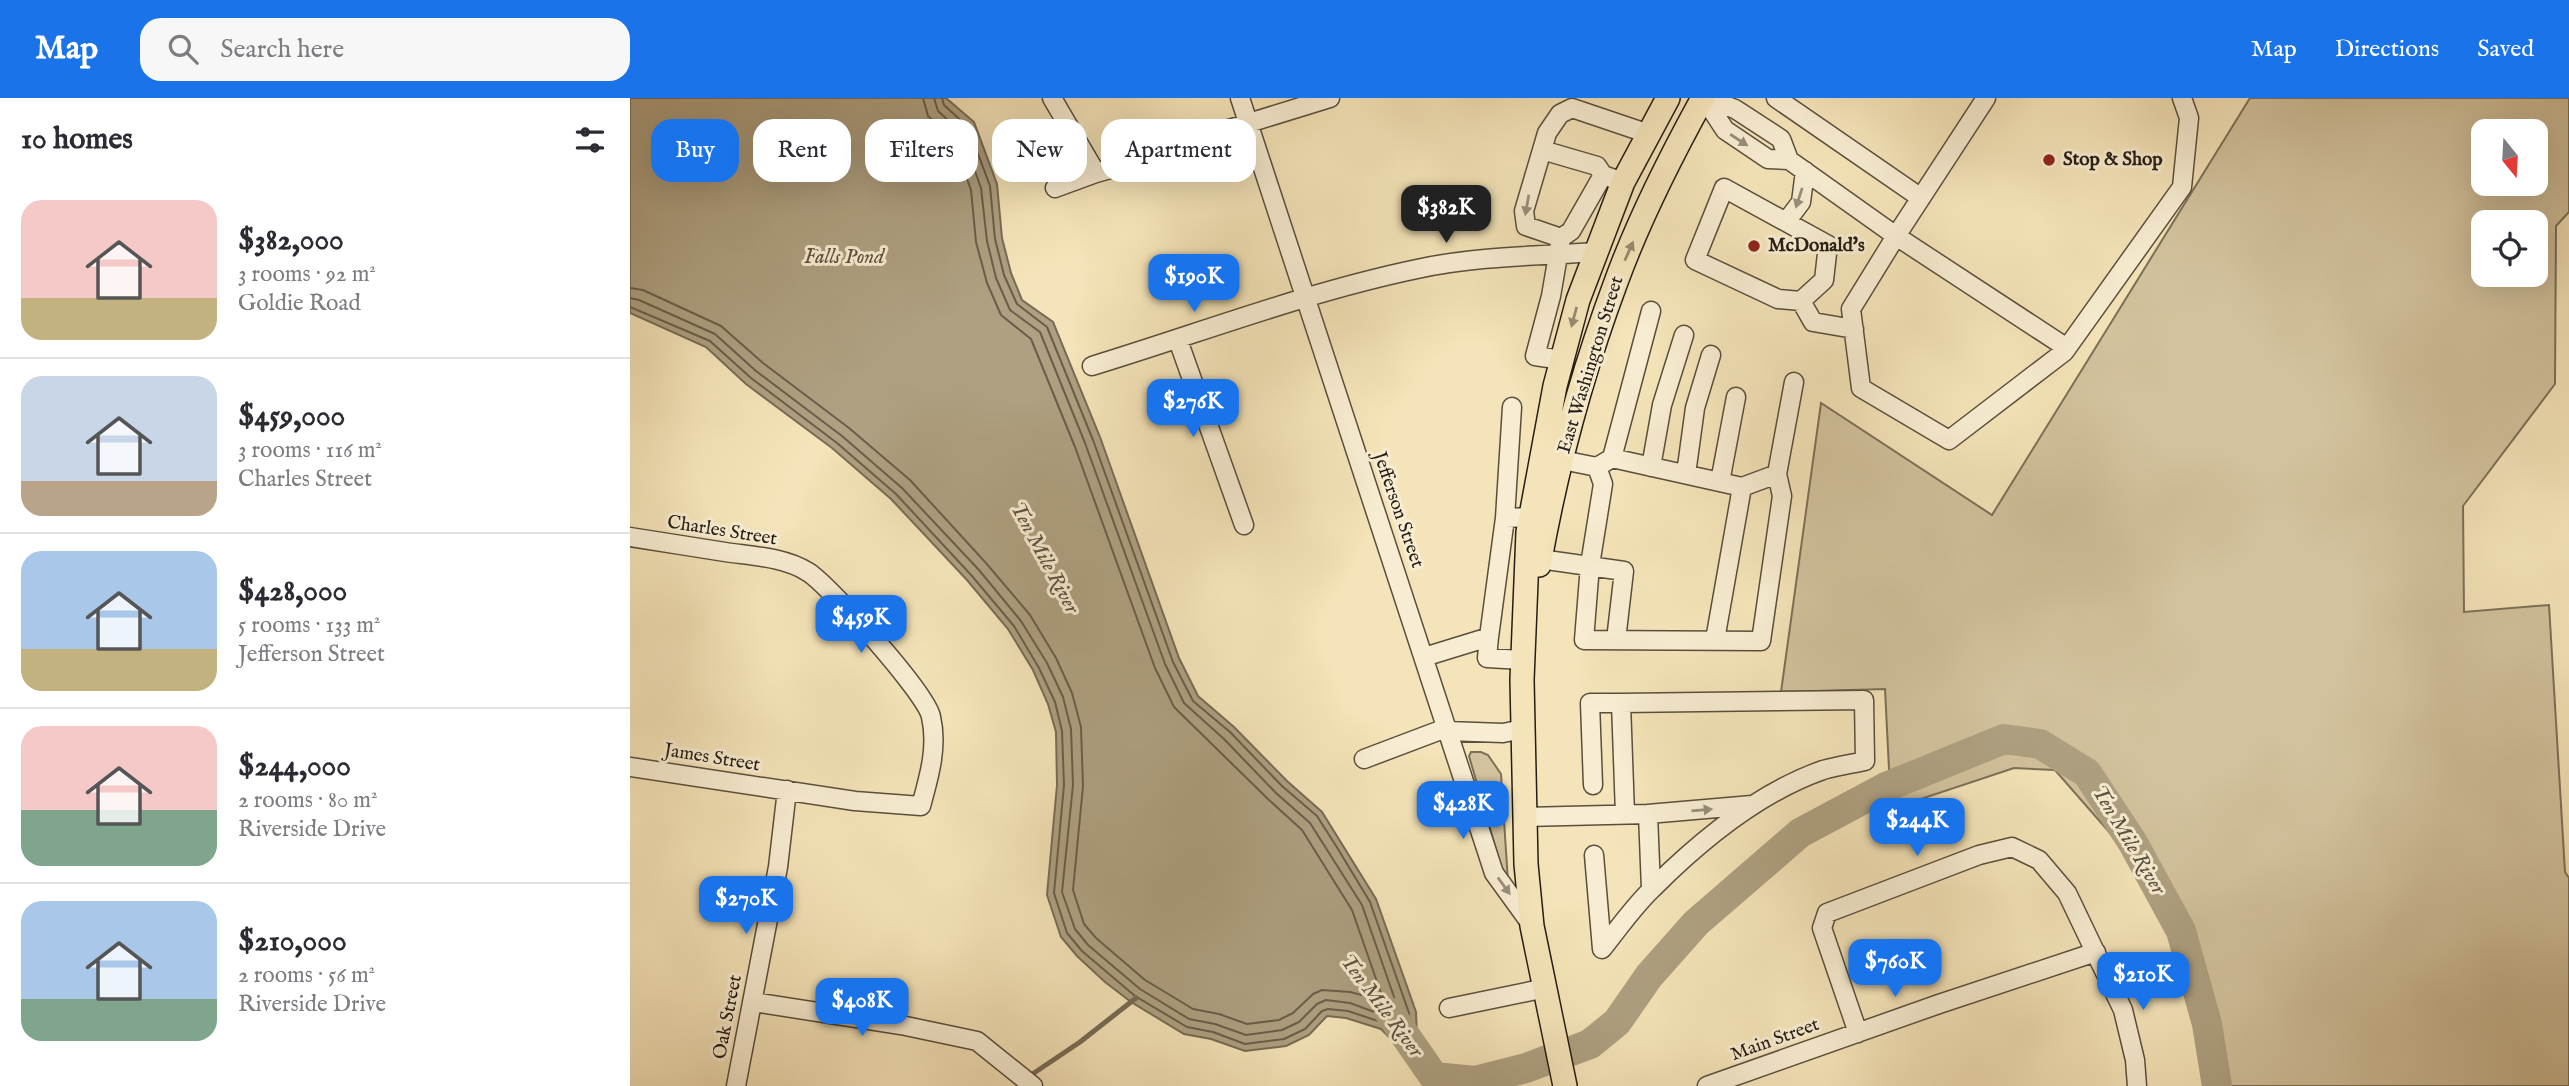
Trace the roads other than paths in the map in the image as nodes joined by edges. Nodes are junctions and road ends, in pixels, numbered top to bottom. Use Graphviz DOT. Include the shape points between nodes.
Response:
graph roads {
  1 [pos="1052,98"];
  2 [pos="1240,98"];
  3 [pos="1330,98"];
  4 [pos="1668,98"];
  5 [pos="1704,98"];
  6 [pos="1776,98"];
  7 [pos="1986,98"];
  8 [pos="2182,98"];
  9 [pos="1571,103"];
  10 [pos="1247,119"];
  11 [pos="1256,120"];
  12 [pos="1649,134"];
  13 [pos="1256,146"];
  14 [pos="1542,150"];
  15 [pos="1805,171"];
  16 [pos="1101,172"];
  17 [pos="1096,173"];
  18 [pos="1613,179"];
  19 [pos="1055,188"];
  20 [pos="1921,198"];
  21 [pos="1786,222"];
  22 [pos="1896,236"];
  23 [pos="1560,246"];
  24 [pos="1597,252"];
  25 [pos="1307,299"];
  26 [pos="1801,301"];
  27 [pos="1651,311"];
  28 [pos="1854,329"];
  29 [pos="1684,335"];
  30 [pos="1178,340"];
  31 [pos="2067,348"];
  32 [pos="1711,355"];
  33 [pos="1562,360"];
  34 [pos="1092,366"];
  35 [pos="1794,382"];
  36 [pos="1736,397"];
  37 [pos="1512,407"];
  38 [pos="1562,460"];
  39 [pos="1605,463"];
  40 [pos="1651,467"];
  41 [pos="1686,474"];
  42 [pos="1777,474"];
  43 [pos="1720,482"];
  44 [pos="1742,487"];
  45 [pos="1531,517"];
  46 [pos="1505,518"];
  47 [pos="1244,525"];
  48 [pos="630,537"];
  49 [pos="1540,559"];
  50 [pos="1590,565"];
  51 [pos="1489,636"];
  52 [pos="1616,640"];
  53 [pos="1715,640"];
  54 [pos="1523,654"];
  55 [pos="1424,657"];
  56 [pos="1621,703"];
  57 [pos="1446,729"];
  58 [pos="1523,729"];
  59 [pos="1364,759"];
  60 [pos="630,766"];
  61 [pos="1592,785"];
  62 [pos="787,790"];
  63 [pos="1755,805"];
  64 [pos="1625,814"];
  65 [pos="1648,814"];
  66 [pos="1525,817"];
  67 [pos="1594,855"];
  68 [pos="1651,889"];
  69 [pos="1532,926"];
  70 [pos="2096,952"];
  71 [pos="1546,988"];
  72 [pos="753,1002"];
  73 [pos="1449,1008"];
  74 [pos="1857,1033"];
  75 [pos="1564,1084"];
  76 [pos="1718,1084"];
  77 [pos="736,1086"];
  78 [pos="1033,1086"];
  79 [pos="2137,1086"];
  1 -- 17 [label="street"];
  2 -- 10 [label="street, Jefferson Street"];
  3 -- 11 [label="street"];
  4 -- 12 [label="main road, East Washington Street"];
  5 -- 15 [label="street" via="1735,109 1781,139 1789,160"];
  38 -- 5 [label="main road, East Washington Street, one-way" via="1616,281 1673,154"];
  6 -- 20 [label="street"];
  7 -- 20 [label="street"];
  8 -- 31 [label="street" via="2189,118 2182,187"];
  9 -- 12 [label="street"];
  9 -- 14 [label="street" via="1547,133"];
  12 -- 18 [label="main road, East Washington Street"];
  13 -- 25 [label="street, Jefferson Street"];
  14 -- 18 [label="street" via="1597,166"];
  14 -- 23 [label="street, one-way" via="1524,211 1527,226"];
  15 -- 21 [label="street, one-way" via="1801,202"];
  15 -- 22 [label="street"];
  16 -- 17 [label="street"];
  17 -- 19 [label="street"];
  18 -- 23 [label="street"];
  18 -- 24 [label="main road, East Washington Street"];
  20 -- 22 [label="street"];
  21 -- 26 [label="street" via="1828,245 1824,280"];
  21 -- 26 [label="street" via="1724,188 1695,260 1778,299"];
  22 -- 28 [label="street" via="1851,309"];
  22 -- 31 [label="street"];
  23 -- 24 [label="street"];
  23 -- 25 [label="street" via="1420,268"];
  23 -- 33 [label="street" via="1535,356"];
  24 -- 33 [label="main road, East Washington Street, one-way"];
  25 -- 30 [label="street"];
  25 -- 55 [label="street, Jefferson Street"];
  26 -- 28 [label="street" via="1813,322"];
  27 -- 39 [label="street"];
  28 -- 31 [label="street" via="1861,388 1949,440"];
  29 -- 40 [label="street" via="1662,405"];
  30 -- 34 [label="street"];
  30 -- 47 [label="street"];
  32 -- 41 [label="street" via="1695,408"];
  33 -- 45 [label="main road, East Washington Street"];
  35 -- 42 [label="street"];
  36 -- 43 [label="street"];
  37 -- 46 [label="street"];
  38 -- 39 [label="street"];
  38 -- 49 [label="main road, East Washington Street"];
  39 -- 40 [label="street"];
  39 -- 50 [label="street"];
  40 -- 41 [label="street"];
  41 -- 43 [label="street"];
  42 -- 44 [label="street"];
  42 -- 53 [label="street" via="1782,496 1761,641"];
  43 -- 44 [label="street"];
  44 -- 53 [label="street"];
  45 -- 46 [label="street"];
  45 -- 54 [label="main road, East Washington Street"];
  46 -- 51 [label="street"];
  48 -- 62 [label="street, Charles Street" via="776,560 808,572 911,681 931,714 933,732 932,766 921,806"];
  49 -- 50 [label="street"];
  49 -- 54 [label="main road, East Washington Street"];
  50 -- 52 [label="street" via="1623,571"];
  50 -- 52 [label="street" via="1584,640"];
  51 -- 54 [label="street" via="1488,658"];
  51 -- 55 [label="street"];
  52 -- 53 [label="street"];
  54 -- 58 [label="main road, East Washington Street"];
  55 -- 57 [label="street, Jefferson Street"];
  56 -- 61 [label="street" via="1590,703"];
  56 -- 63 [label="street" via="1864,700 1865,761 1824,770"];
  56 -- 64 [label="street"];
  57 -- 58 [label="street" via="1503,733"];
  57 -- 59 [label="street"];
  57 -- 69 [label="street, Jefferson Street, one-way" via="1494,873"];
  58 -- 66 [label="main road, East Washington Street"];
  60 -- 62 [label="street, James Street"];
  62 -- 72 [label="street, Oak Street"];
  65 -- 63 [label="street, one-way"];
  63 -- 68 [label="street"];
  64 -- 65 [label="street"];
  64 -- 66 [label="street"];
  65 -- 68 [label="street"];
  66 -- 69 [label="main road, East Washington Street"];
  67 -- 68 [label="street" via="1602,949"];
  69 -- 71 [label="main road, East Washington Street"];
  70 -- 74 [label="street, Main Street"];
  70 -- 74 [label="street" via="2067,893 2039,860 2012,847 1979,855 1827,913 1822,928"];
  70 -- 79 [label="street" via="2123,1010"];
  71 -- 73 [label="street"];
  71 -- 75 [label="main road, East Washington Street"];
  72 -- 77 [label="street, Oak Street"];
  72 -- 78 [label="street" via="977,1041"];
  74 -- 76 [label="street, Main Street"];
}
